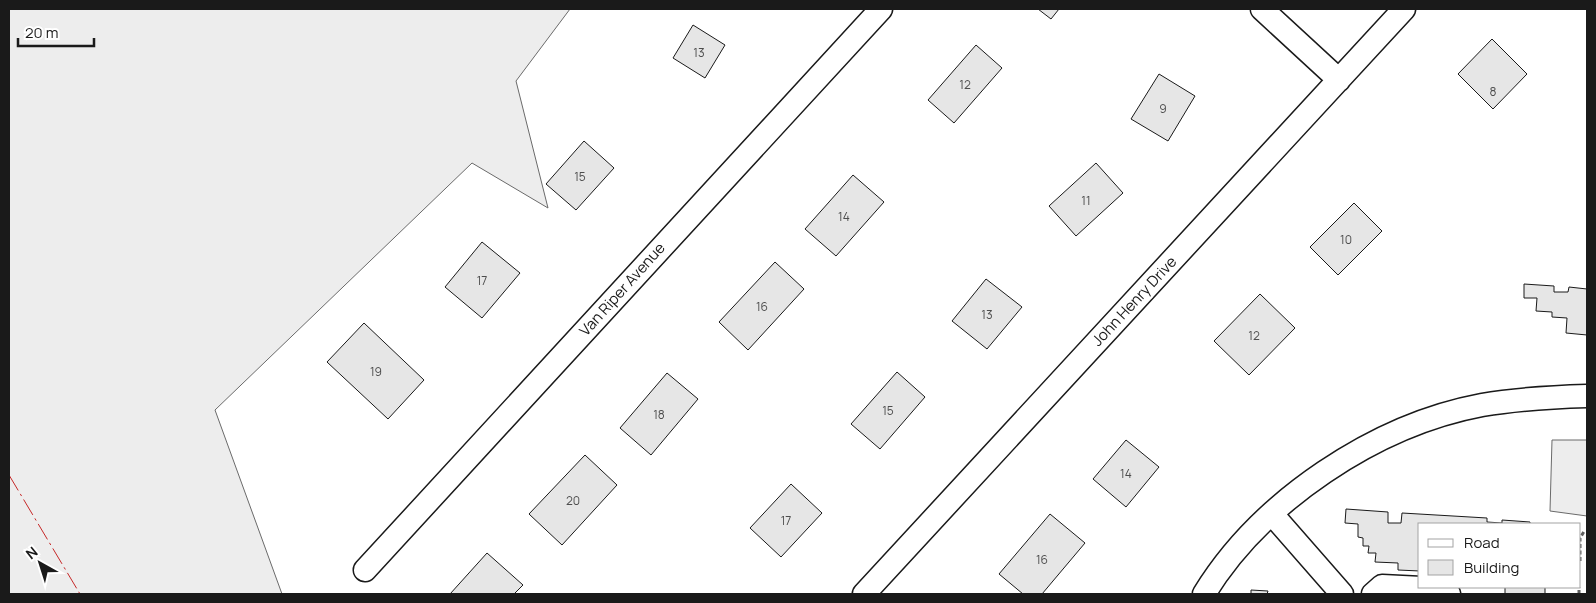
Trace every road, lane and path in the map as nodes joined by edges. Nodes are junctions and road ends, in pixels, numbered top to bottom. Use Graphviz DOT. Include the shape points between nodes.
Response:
graph roads {
  1 [pos="881,9"];
  2 [pos="1262,9"];
  3 [pos="1404,9"];
  4 [pos="1339,80"];
  5 [pos="1587,396"];
  6 [pos="1272,514"];
  7 [pos="1585,530"];
  8 [pos="1581,536"];
  9 [pos="365,570"];
  10 [pos="1418,587"];
  11 [pos="864,594"];
  12 [pos="1204,594"];
  13 [pos="1342,594"];
  14 [pos="1373,594"];
  1 -- 9 [label="street, Van Riper Avenue"];
  2 -- 4 [label="street"];
  3 -- 4 [label="street, John Henry Drive"];
  4 -- 11 [label="street, John Henry Drive"];
  5 -- 6 [label="street" via="1532,398 1480,406 1421,422 1365,447 1320,474"];
  6 -- 12 [label="street" via="1242,544"];
  6 -- 13 [label="street"];
  7 -- 8 [label="path"];
  10 -- 14 [label="street" via="1382,586"];
}
